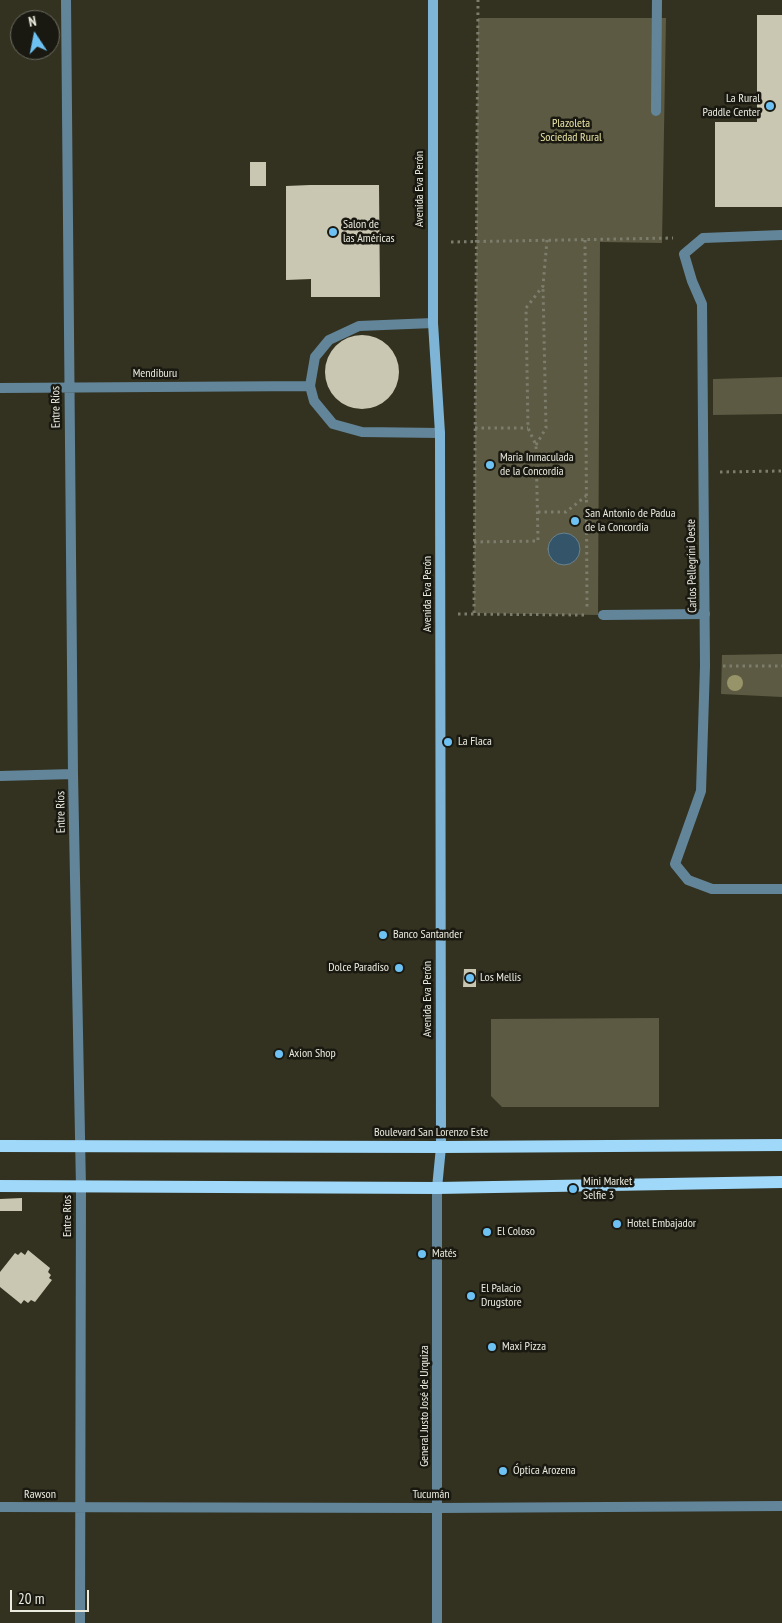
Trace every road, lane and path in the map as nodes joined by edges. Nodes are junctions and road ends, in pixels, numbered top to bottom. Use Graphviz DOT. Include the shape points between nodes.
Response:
graph roads {
  1 [pos="66,0"];
  2 [pos="433,0"];
  3 [pos="478,0"];
  4 [pos="657,0"];
  5 [pos="656,111"];
  6 [pos="782,235"];
  7 [pos="703,238"];
  8 [pos="547,240"];
  9 [pos="585,240"];
  10 [pos="477,241"];
  11 [pos="433,242"];
  12 [pos="543,286"];
  13 [pos="433,323"];
  14 [pos="310,386"];
  15 [pos="0,388"];
  16 [pos="68,388"];
  17 [pos="475,428"];
  18 [pos="528,428"];
  19 [pos="440,433"];
  20 [pos="536,445"];
  21 [pos="782,471"];
  22 [pos="703,472"];
  23 [pos="586,496"];
  24 [pos="538,512"];
  25 [pos="474,542"];
  26 [pos="474,613"];
  27 [pos="440,614"];
  28 [pos="705,614"];
  29 [pos="587,615"];
  30 [pos="603,615"];
  31 [pos="705,666"];
  32 [pos="782,666"];
  33 [pos="73,774"];
  34 [pos="0,776"];
  35 [pos="782,889"];
  36 [pos="782,1145"];
  37 [pos="0,1146"];
  38 [pos="80,1147"];
  39 [pos="441,1147"];
  40 [pos="782,1182"];
  41 [pos="0,1186"];
  42 [pos="81,1188"];
  43 [pos="437,1188"];
  44 [pos="782,1506"];
  45 [pos="0,1507"];
  46 [pos="80,1508"];
  47 [pos="437,1508"];
  48 [pos="80,1623"];
  49 [pos="437,1623"];
  1 -- 16 [label="street, Entre Ríos"];
  2 -- 11 [label="main road, Avenida Eva Perón"];
  3 -- 10 [label="path"];
  4 -- 5 [label="street"];
  6 -- 7 [label="street"];
  7 -- 9 [label="path"];
  7 -- 22 [label="street, Carlos Pellegrini Oeste" via="684,254 702,304"];
  8 -- 9 [label="path"];
  8 -- 10 [label="path"];
  8 -- 12 [label="path"];
  9 -- 23 [label="path"];
  10 -- 11 [label="path"];
  10 -- 17 [label="path"];
  11 -- 13 [label="main road, Avenida Eva Perón"];
  12 -- 18 [label="path" via="526,308"];
  12 -- 20 [label="path" via="546,428"];
  13 -- 14 [label="street" via="359,326 329,340 316,357"];
  13 -- 19 [label="main road, Avenida Eva Perón"];
  14 -- 16 [label="street, Mendiburu"];
  14 -- 19 [label="street" via="314,401 333,424 362,432"];
  15 -- 16 [label="street, Mendiburu"];
  16 -- 33 [label="street, Entre Ríos"];
  17 -- 18 [label="path"];
  17 -- 25 [label="path"];
  18 -- 20 [label="path"];
  19 -- 27 [label="main road, Avenida Eva Perón"];
  20 -- 24 [label="path"];
  21 -- 22 [label="path"];
  22 -- 28 [label="street, Carlos Pellegrini Oeste"];
  23 -- 24 [label="path" via="566,512"];
  23 -- 29 [label="path"];
  24 -- 25 [label="path" via="538,541"];
  25 -- 26 [label="path"];
  26 -- 27 [label="path"];
  26 -- 29 [label="path"];
  27 -- 39 [label="main road, Avenida Eva Perón"];
  28 -- 30 [label="street"];
  28 -- 31 [label="street, Carlos Pellegrini Oeste"];
  29 -- 30 [label="path"];
  31 -- 32 [label="path"];
  31 -- 35 [label="street, Carlos Pellegrini Oeste" via="701,791 675,864 688,880 712,889"];
  33 -- 34 [label="street"];
  33 -- 38 [label="street, Entre Ríos"];
  36 -- 39 [label="main road, Boulevard San Lorenzo Este"];
  37 -- 38 [label="main road, Boulevard San Lorenzo Este"];
  38 -- 39 [label="main road, Boulevard San Lorenzo Este"];
  38 -- 42 [label="street, Entre Ríos"];
  39 -- 43 [label="main road, Avenida Eva Perón"];
  40 -- 43 [label="main road"];
  41 -- 42 [label="main road"];
  42 -- 43 [label="main road"];
  42 -- 46 [label="street, Entre Ríos"];
  43 -- 47 [label="street, General Justo José de Urquiza"];
  44 -- 47 [label="street, Tucumán"];
  45 -- 46 [label="street, Rawson"];
  46 -- 47 [label="street, Tucumán"];
  46 -- 48 [label="street, Entre Ríos"];
  47 -- 49 [label="street, General Justo José de Urquiza"];
}
